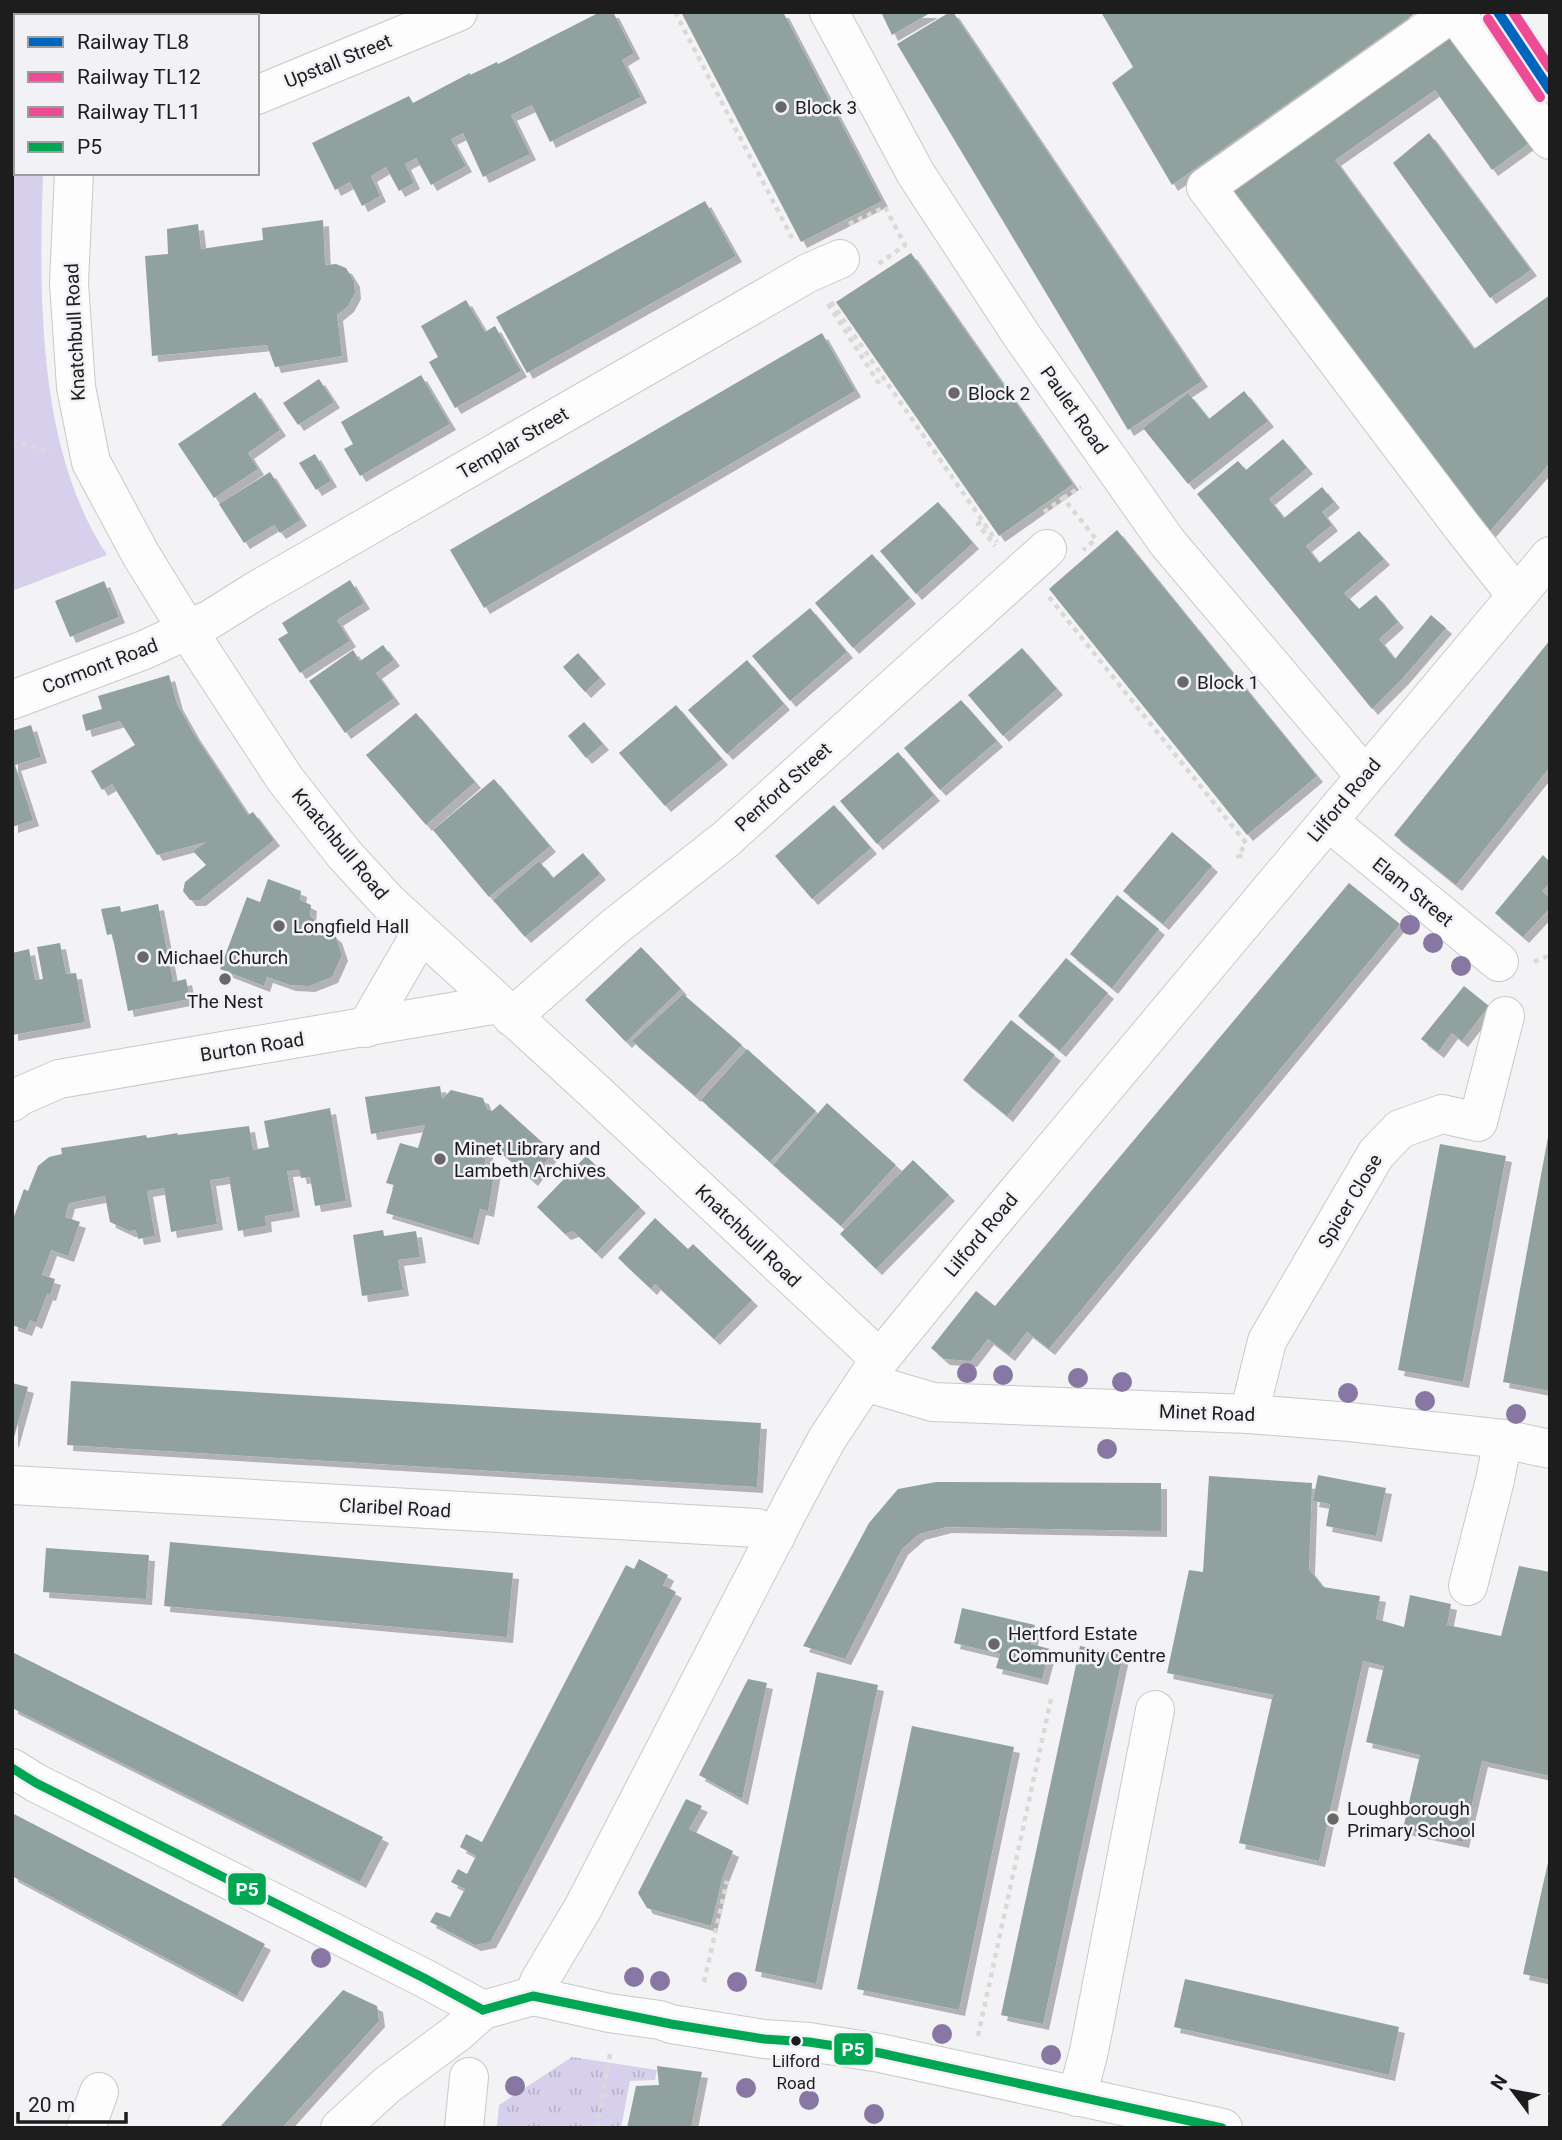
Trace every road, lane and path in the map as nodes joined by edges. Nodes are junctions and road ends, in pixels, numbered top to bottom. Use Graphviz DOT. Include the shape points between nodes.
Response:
graph roads {
  1 [pos="457,12"];
  2 [pos="675,12"];
  3 [pos="829,12"];
  4 [pos="1454,12"];
  5 [pos="259,94"];
  6 [pos="1550,140"];
  7 [pos="74,175"];
  8 [pos="834,261"];
  9 [pos="885,378"];
  10 [pos="12,440"];
  11 [pos="54,454"];
  12 [pos="1056,539"];
  13 [pos="999,544"];
  14 [pos="1550,556"];
  15 [pos="1041,587"];
  16 [pos="1516,595"];
  17 [pos="188,631"];
  18 [pos="12,699"];
  19 [pos="1365,776"];
  20 [pos="1328,821"];
  21 [pos="1252,851"];
  22 [pos="421,933"];
  23 [pos="1499,962"];
  24 [pos="505,1011"];
  25 [pos="1505,1016"];
  26 [pos="366,1028"];
  27 [pos="12,1102"];
  28 [pos="872,1371"];
  29 [pos="1249,1414"];
  30 [pos="1503,1439"];
  31 [pos="1550,1449"];
  32 [pos="12,1485"];
  33 [pos="776,1536"];
  34 [pos="1468,1586"];
  35 [pos="1051,1699"];
  36 [pos="1156,1710"];
  37 [pos="12,1768"];
  38 [pos="727,1881"];
  39 [pos="704,1982"];
  40 [pos="533,1996"];
  41 [pos="483,2011"];
  42 [pos="977,2037"];
  43 [pos="610,2054"];
  44 [pos="469,2077"];
  45 [pos="99,2092"];
  46 [pos="1076,2097"];
  47 [pos="1126,2118"];
  48 [pos="86,2128"];
  49 [pos="340,2128"];
  50 [pos="464,2128"];
  51 [pos="597,2128"];
  52 [pos="1223,2128"];
  1 -- 5 [label="street, Upstall Street"];
  2 -- 8 [label="path"];
  3 -- 19 [label="street, Paulet Road" via="916,174 1022,336 1167,542"];
  4 -- 6 [label="street"];
  4 -- 16 [label="street" via="1206,187"];
  7 -- 17 [label="street, Knatchbull Road" via="69,283 76,387 91,462"];
  8 -- 8 [label="path" via="885,207 905,245"];
  8 -- 9 [label="path" via="830,300"];
  8 -- 9 [label="path" via="878,382"];
  8 -- 17 [label="street, Templar Street"];
  9 -- 13 [label="path"];
  10 -- 11 [label="path"];
  12 -- 12 [label="path" via="1063,498 1096,539"];
  12 -- 24 [label="street, Penford Street" via="726,839"];
  14 -- 16 [label="street, Lilford Road"];
  15 -- 21 [label="path" via="1246,843 1238,856 1246,858"];
  16 -- 19 [label="street, Lilford Road"];
  17 -- 18 [label="street, Cormont Road"];
  17 -- 22 [label="street, Knatchbull Road" via="315,819"];
  19 -- 20 [label="street, Lilford Road"];
  20 -- 23 [label="street, Elam Street"];
  20 -- 28 [label="street, Lilford Road"];
  22 -- 24 [label="street, Knatchbull Road"];
  22 -- 26 [label="street"];
  24 -- 26 [label="street, Burton Road"];
  24 -- 28 [label="street, Knatchbull Road"];
  25 -- 29 [label="street, Spicer Close" via="1478,1122 1443,1114 1400,1129 1376,1154 1267,1340"];
  26 -- 27 [label="street, Burton Road" via="59,1079"];
  28 -- 29 [label="street, Minet Road" via="933,1402"];
  28 -- 33 [label="street, Lilford Road" via="827,1439"];
  29 -- 30 [label="street, Minet Road"];
  30 -- 31 [label="street, Minet Road"];
  30 -- 34 [label="street"];
  32 -- 33 [label="street, Claribel Road" via="757,1528"];
  33 -- 40 [label="street, Lilford Road"];
  35 -- 42 [label="path"];
  36 -- 46 [label="street"];
  37 -- 41 [label="street"];
  38 -- 39 [label="path"];
  40 -- 41 [label="street"];
  40 -- 46 [label="street" via="670,2024 880,2053"];
  41 -- 49 [label="street" via="378,2092"];
  43 -- 51 [label="path"];
  44 -- 50 [label="street"];
  45 -- 48 [label="street"];
  46 -- 47 [label="street"];
  47 -- 52 [label="street"];
}
